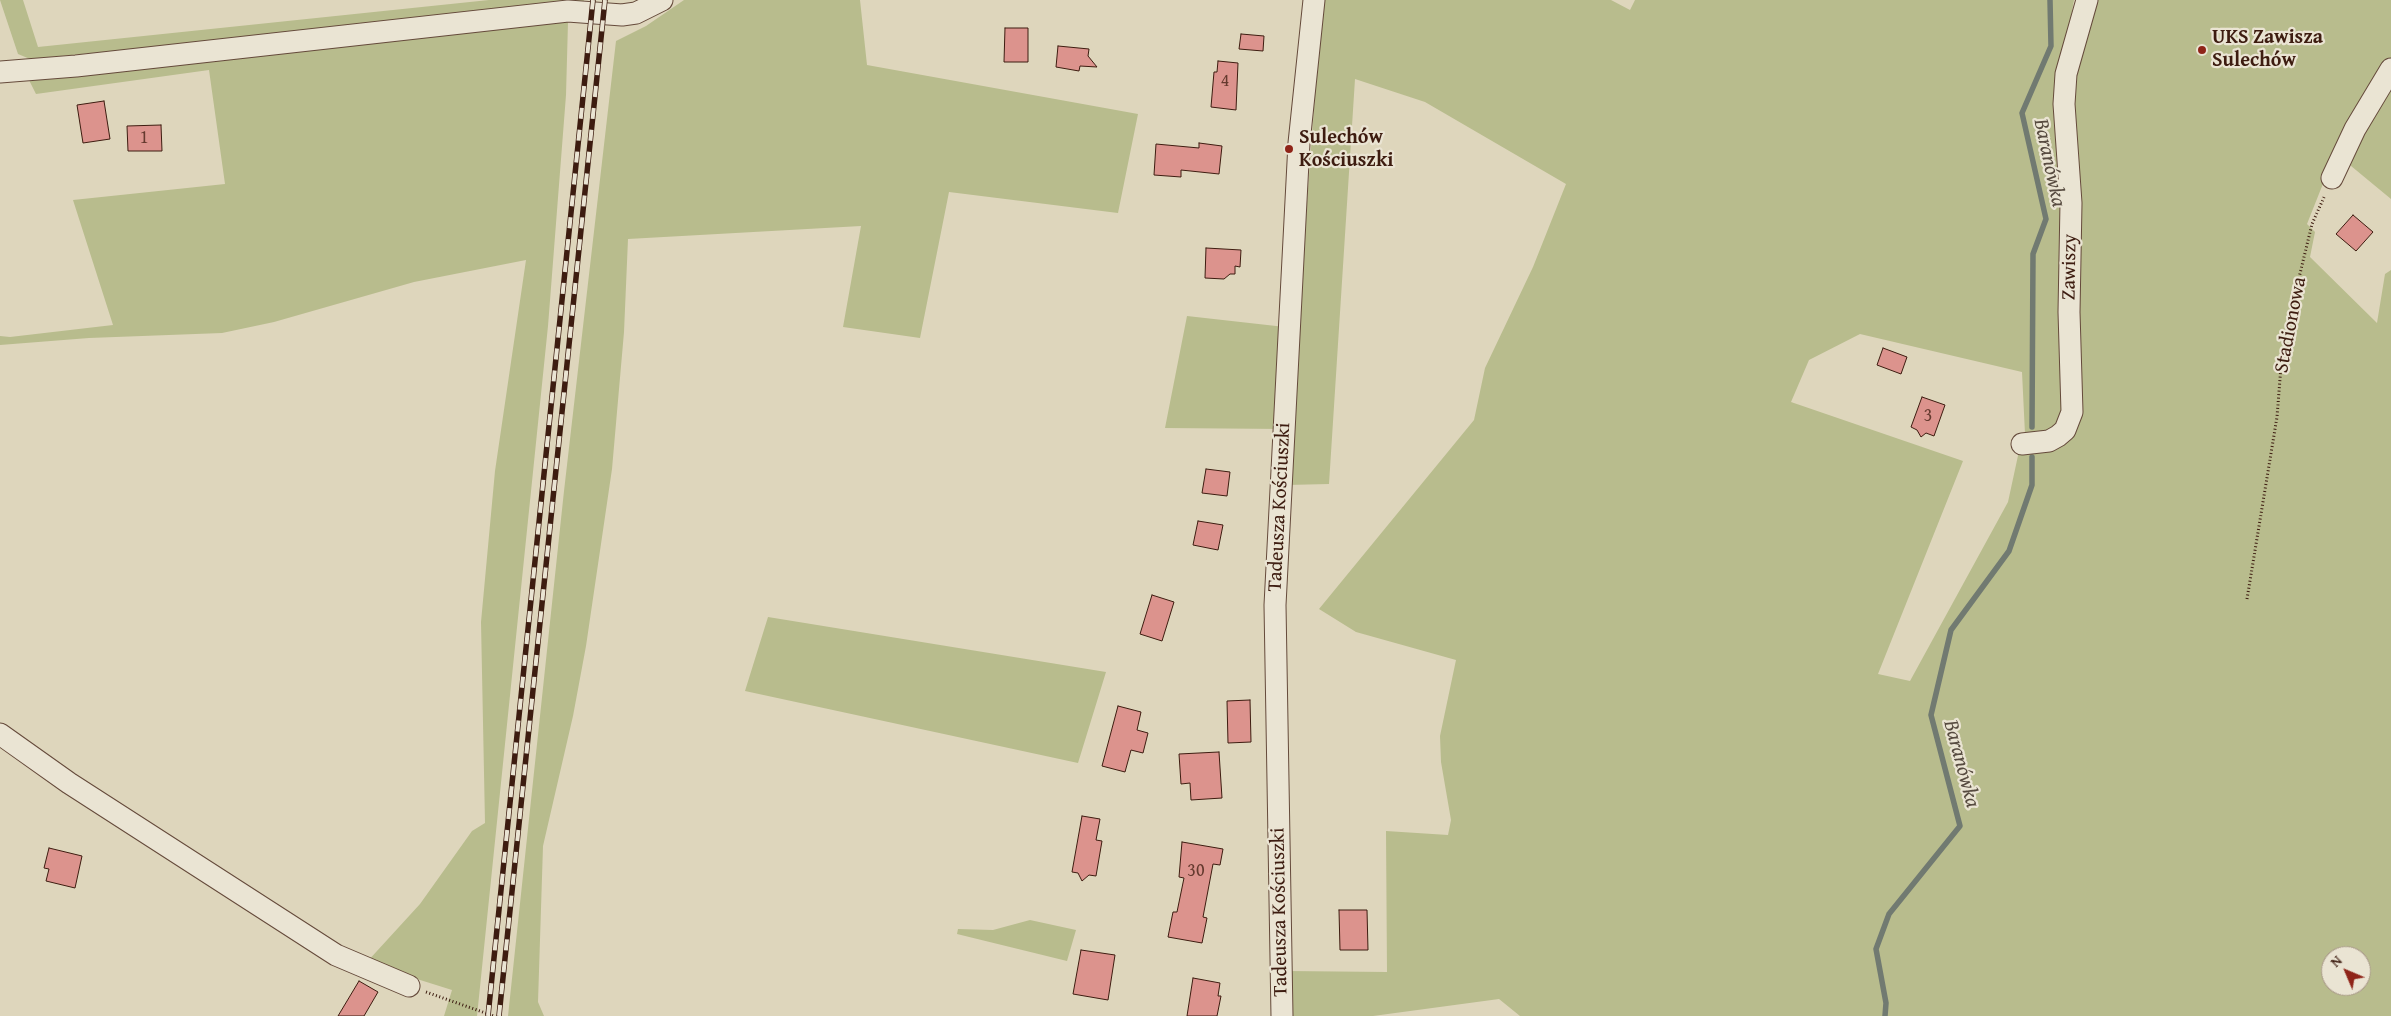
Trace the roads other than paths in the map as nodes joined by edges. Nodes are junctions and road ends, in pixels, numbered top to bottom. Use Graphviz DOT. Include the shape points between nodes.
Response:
graph roads {
  1 [pos="662,0"];
  2 [pos="1314,0"];
  3 [pos="2087,0"];
  4 [pos="2391,69"];
  5 [pos="0,72"];
  6 [pos="2332,178"];
  7 [pos="2022,444"];
  8 [pos="0,734"];
  9 [pos="409,986"];
  10 [pos="1282,1016"];
  1 -- 5 [label="street" via="636,13 622,15 568,12"];
  2 -- 10 [label="street, Tadeusza Kościuszki" via="1298,143 1274,605"];
  3 -- 7 [label="street, Zawiszy" via="2066,74 2064,104 2071,203 2069,312 2072,412 2065,430 2058,436 2049,441"];
  4 -- 6 [label="street" via="2355,129"];
  8 -- 9 [label="street" via="69,783 336,955"];
}
